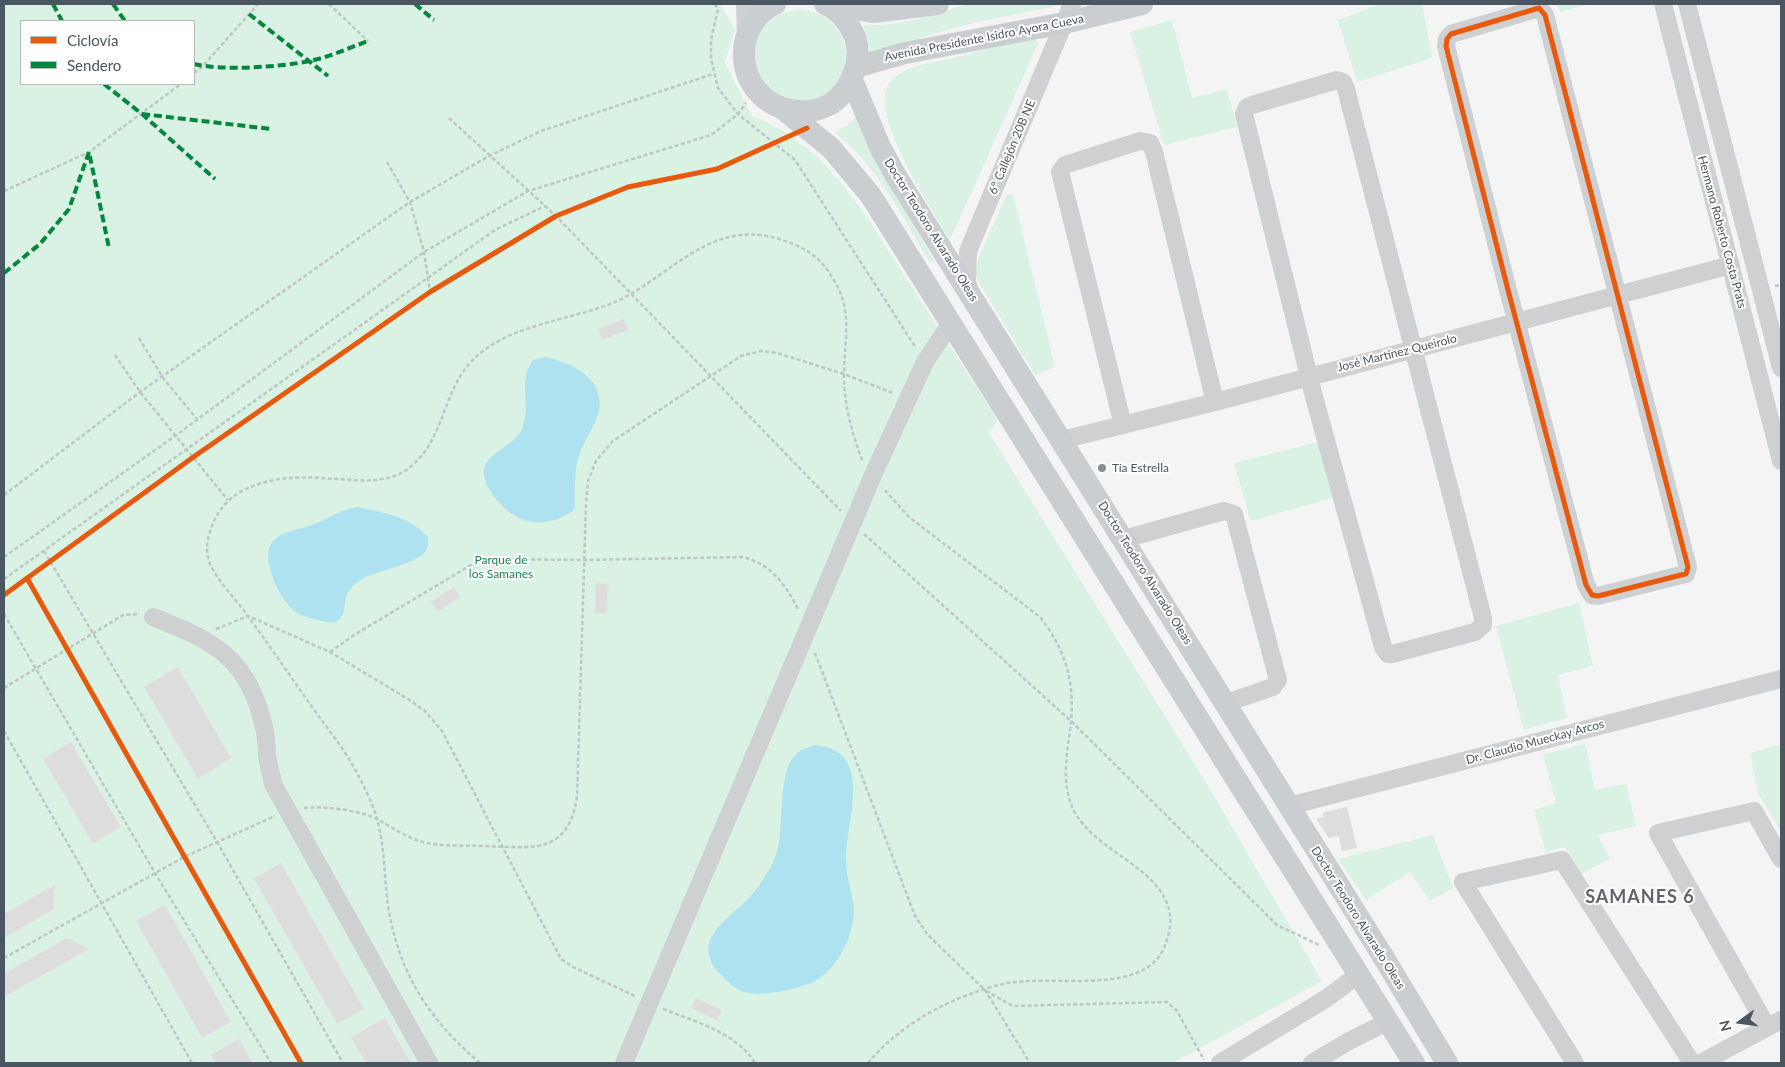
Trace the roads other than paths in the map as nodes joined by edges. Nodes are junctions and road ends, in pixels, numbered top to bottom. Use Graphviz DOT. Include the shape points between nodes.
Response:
graph roads {
  1 [pos="745,4"];
  2 [pos="775,4"];
  3 [pos="938,4"];
  4 [pos="1142,4"];
  5 [pos="1662,4"];
  6 [pos="1687,4"];
  7 [pos="827,5"];
  8 [pos="1068,14"];
  9 [pos="746,39"];
  10 [pos="879,60"];
  11 [pos="854,74"];
  12 [pos="865,108"];
  13 [pos="783,109"];
  14 [pos="1727,158"];
  15 [pos="1704,164"];
  16 [pos="1730,265"];
  17 [pos="970,293"];
  18 [pos="1618,294"];
  19 [pos="1518,322"];
  20 [pos="951,323"];
  21 [pos="1412,349"];
  22 [pos="1781,368"];
  23 [pos="1309,376"];
  24 [pos="1215,402"];
  25 [pos="1123,425"];
  26 [pos="1062,440"];
  27 [pos="1781,461"];
  28 [pos="1124,539"];
  29 [pos="153,617"];
  30 [pos="1781,678"];
  31 [pos="1226,703"];
  32 [pos="1289,806"];
  33 [pos="1781,859"];
  34 [pos="1360,974"];
  35 [pos="1389,1021"];
  36 [pos="1774,1024"];
  37 [pos="429,1063"];
  38 [pos="624,1063"];
  39 [pos="1220,1063"];
  40 [pos="1312,1063"];
  41 [pos="1414,1063"];
  42 [pos="1447,1063"];
  43 [pos="1575,1063"];
  44 [pos="1692,1063"];
  45 [pos="1702,1063"];
  1 -- 9 [label="street"];
  2 -- 9 [label="main road" via="760,14"];
  3 -- 7 [label="main road" via="873,12"];
  4 -- 8 [label="main road, Avenida Presidente Isidro Ayora Cueva"];
  5 -- 15 [label="street, Hermano Roberto Costa Prats"];
  6 -- 14 [label="street, Hermano Roberto Costa Prats"];
  7 -- 11 [label="main road" via="843,16 856,40"];
  8 -- 10 [label="main road, Avenida Presidente Isidro Ayora Cueva"];
  8 -- 17 [label="street, 6° Callejón 20B NE" via="968,251 966,281"];
  9 -- 13 [label="main road" via="744,61 748,76 756,90 771,104"];
  10 -- 11 [label="main road, Avenida Presidente Isidro Ayora Cueva"];
  10 -- 12 [label="main road" via="868,81"];
  11 -- 12 [label="main road, Doctor Teodoro Alvarado Oleas"];
  11 -- 13 [label="main road" via="844,92 823,108 796,112"];
  12 -- 17 [label="main road, Doctor Teodoro Alvarado Oleas" via="880,147 896,176"];
  13 -- 20 [label="main road" via="831,148 858,178"];
  14 -- 15 [label="street"];
  14 -- 22 [label="street, Hermano Roberto Costa Prats"];
  15 -- 16 [label="street, Hermano Roberto Costa Prats"];
  16 -- 18 [label="street, José Martínez Queirolo"];
  16 -- 27 [label="street, Hermano Roberto Costa Prats"];
  17 -- 26 [label="main road, Doctor Teodoro Alvarado Oleas"];
  18 -- 19 [label="street, José Martínez Queirolo"];
  18 -- 19 [label="street" via="1688,567 1686,574 1592,595"];
  18 -- 19 [label="street" via="1545,15 1543,10 1535,8 1452,34 1446,46"];
  19 -- 21 [label="street, José Martínez Queirolo"];
  20 -- 34 [label="main road"];
  20 -- 38 [label="street" via="925,362 907,398"];
  21 -- 23 [label="street, José Martínez Queirolo"];
  21 -- 23 [label="street" via="1346,88 1337,80 1252,105 1244,114"];
  21 -- 23 [label="street" via="1483,625 1475,632 1392,654 1383,647"];
  23 -- 24 [label="street, José Martínez Queirolo"];
  24 -- 25 [label="street, José Martínez Queirolo"];
  24 -- 25 [label="street" via="1154,152 1150,143 1140,141 1066,165 1060,172"];
  25 -- 26 [label="street, José Martínez Queirolo"];
  26 -- 28 [label="main road, Doctor Teodoro Alvarado Oleas"];
  28 -- 31 [label="main road, Doctor Teodoro Alvarado Oleas"];
  28 -- 31 [label="street" via="1224,511 1234,514 1278,680 1273,687"];
  29 -- 37 [label="street" via="199,635 222,649 240,671 258,701 274,784"];
  30 -- 32 [label="street, Dr. Claudio Mueckay Arcos"];
  31 -- 32 [label="main road, Doctor Teodoro Alvarado Oleas"];
  32 -- 42 [label="main road, Doctor Teodoro Alvarado Oleas"];
  33 -- 36 [label="street" via="1754,811 1658,833"];
  34 -- 35 [label="main road"];
  34 -- 39 [label="street" via="1327,998"];
  35 -- 40 [label="street"];
  35 -- 41 [label="main road"];
  36 -- 45 [label="street"];
  43 -- 44 [label="street" via="1462,882 1562,860"];
}
